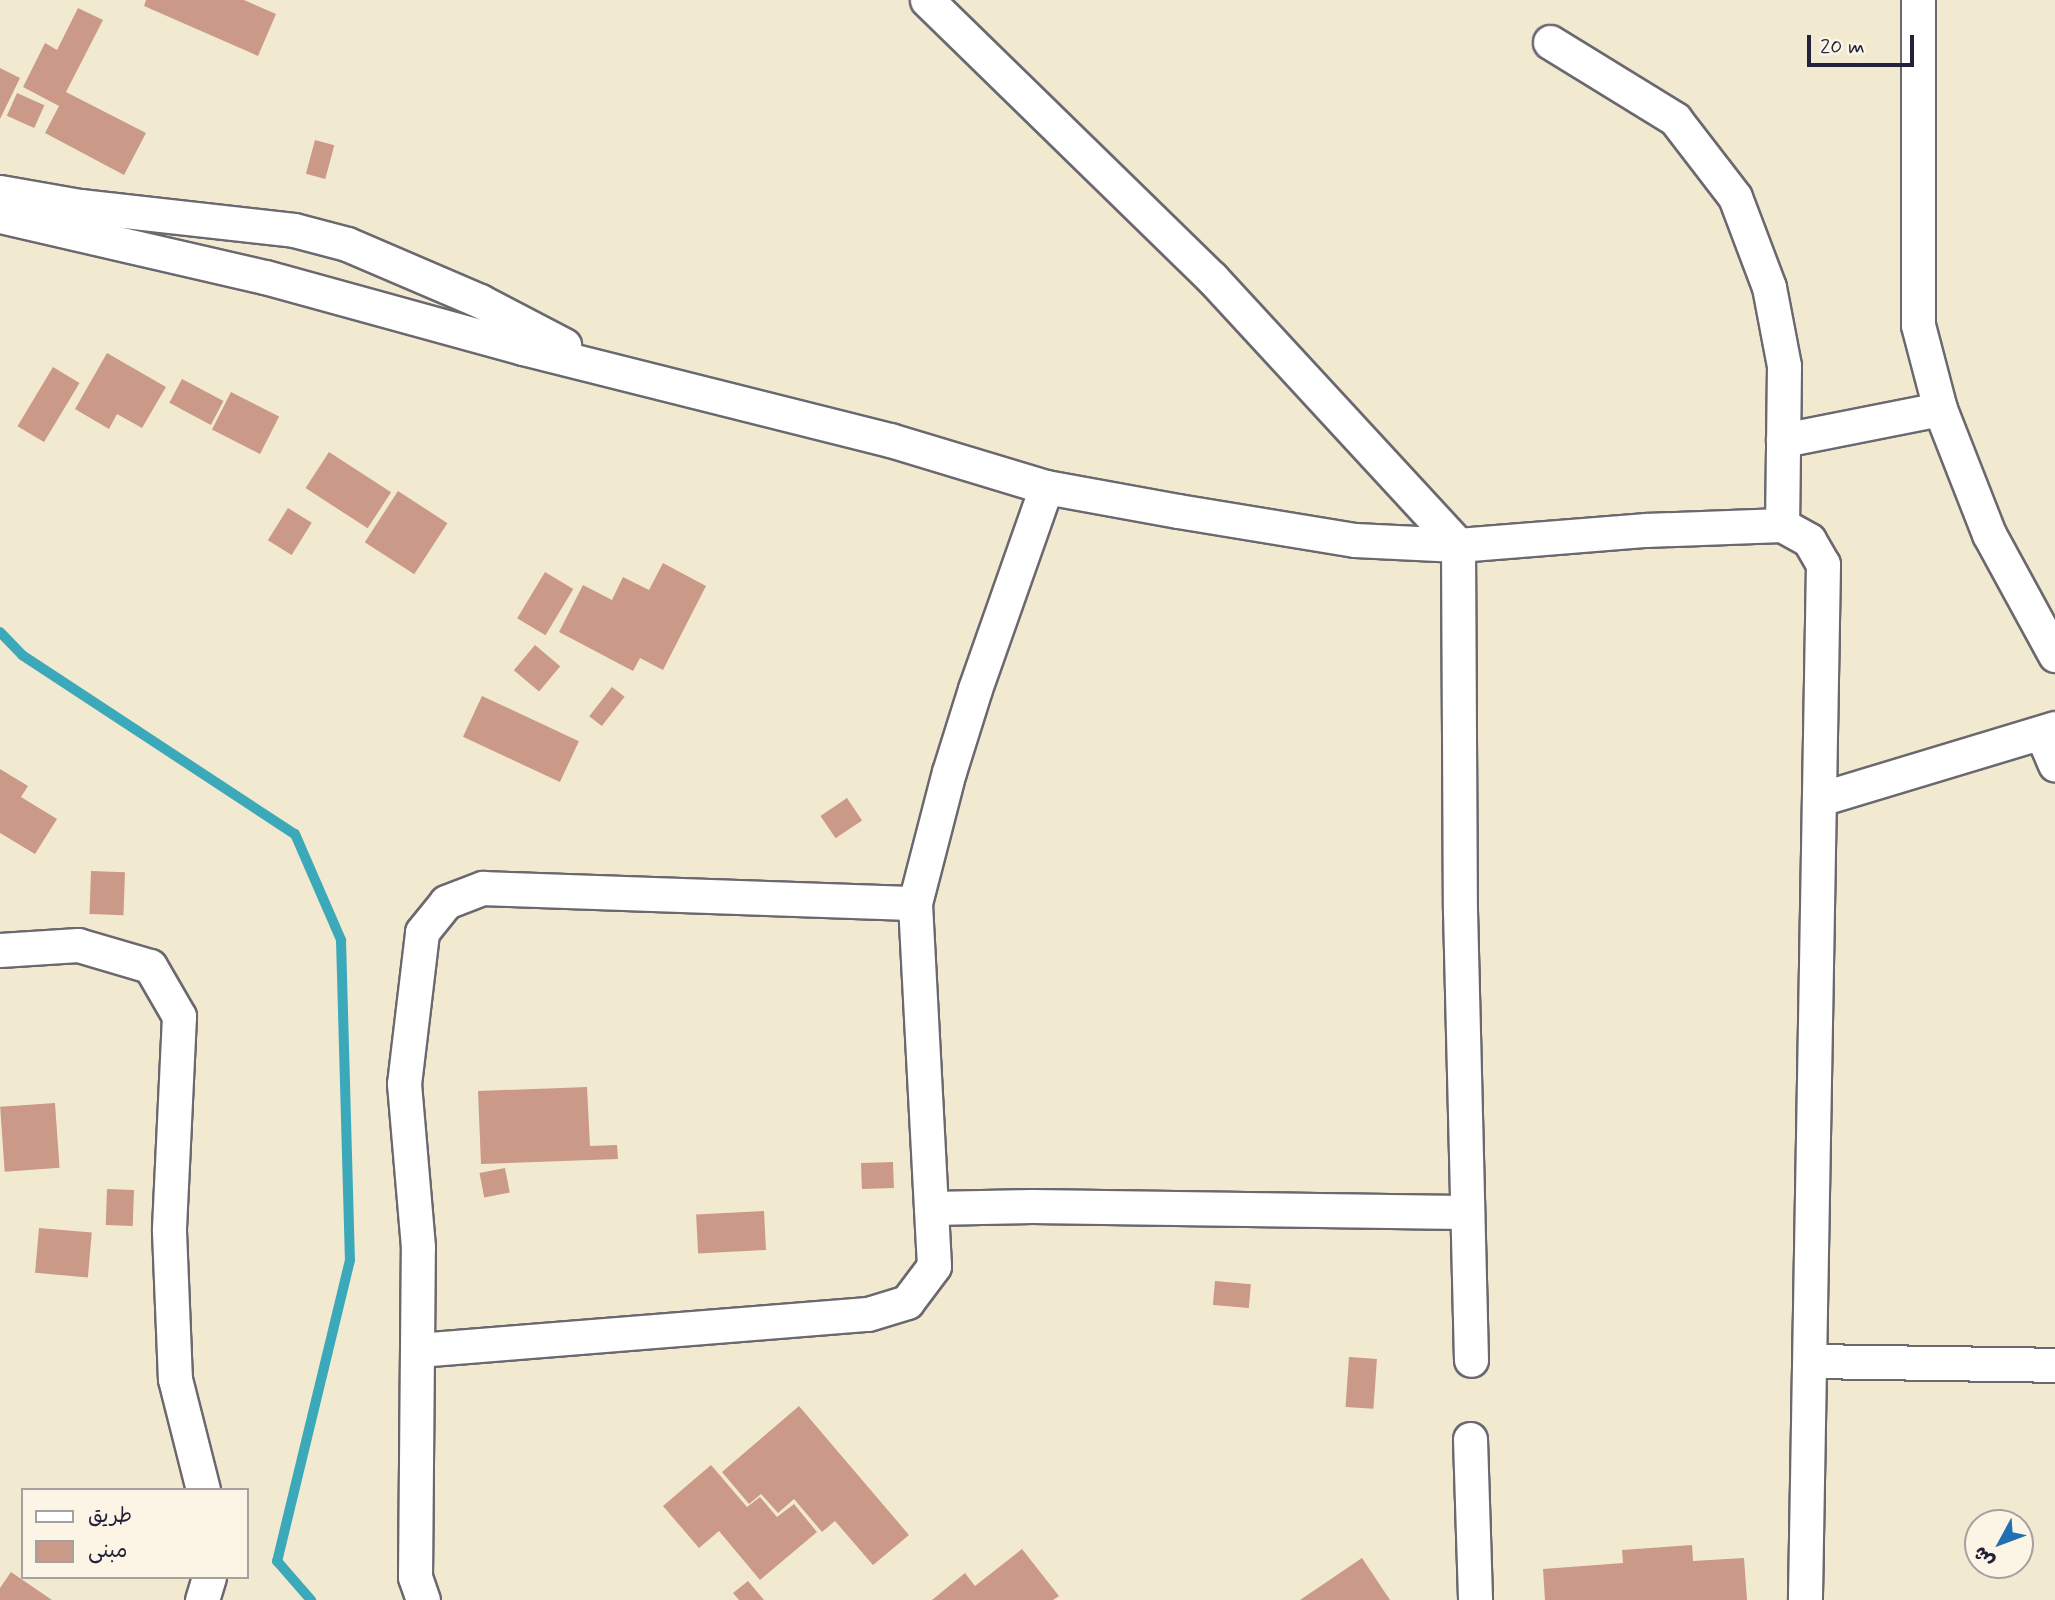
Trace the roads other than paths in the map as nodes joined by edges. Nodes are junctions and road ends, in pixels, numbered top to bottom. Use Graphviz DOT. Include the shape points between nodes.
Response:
graph roads {
  1 [pos="927,0"];
  2 [pos="1919,0"];
  3 [pos="1550,43"];
  4 [pos="0,192"];
  5 [pos="0,216"];
  6 [pos="609,370"];
  7 [pos="1940,409"];
  8 [pos="1783,440"];
  9 [pos="1046,486"];
  10 [pos="1782,525"];
  11 [pos="1458,545"];
  12 [pos="2055,655"];
  13 [pos="2051,742"];
  14 [pos="1820,799"];
  15 [pos="915,903"];
  16 [pos="0,950"];
  17 [pos="931,1208"];
  18 [pos="1467,1212"];
  19 [pos="418,1350"];
  20 [pos="1471,1360"];
  21 [pos="1810,1361"];
  22 [pos="2055,1365"];
  23 [pos="1470,1439"];
  24 [pos="202,1488"];
  25 [pos="208,1579"];
  26 [pos="202,1600"];
  27 [pos="422,1600"];
  28 [pos="1475,1600"];
  29 [pos="1805,1600"];
  1 -- 11 [label="street" via="1212,278"];
  2 -- 7 [label="street" via="1918,325"];
  3 -- 8 [label="street" via="1675,119 1735,197 1769,287 1784,366"];
  4 -- 6 [label="street" via="80,206 294,230 347,244 480,301"];
  5 -- 6 [label="street" via="265,277"];
  6 -- 9 [label="street" via="890,440"];
  7 -- 8 [label="street"];
  7 -- 12 [label="street" via="1989,534"];
  8 -- 10 [label="street"];
  9 -- 11 [label="street" via="1355,540"];
  9 -- 15 [label="street" via="971,701"];
  10 -- 11 [label="street"];
  10 -- 14 [label="street" via="1809,540 1823,564"];
  11 -- 18 [label="street"];
  13 -- 14 [label="street"];
  14 -- 21 [label="street"];
  15 -- 17 [label="street"];
  15 -- 19 [label="street" via="483,888 446,902 422,932 404,1084 418,1247"];
  16 -- 24 [label="street" via="78,945 150,966 179,1016 169,1231 175,1378"];
  17 -- 18 [label="street"];
  17 -- 19 [label="street" via="934,1266 907,1302 868,1314"];
  18 -- 20 [label="street"];
  19 -- 27 [label="street" via="415,1577"];
  21 -- 22 [label="street"];
  21 -- 29 [label="street"];
  23 -- 28 [label="street"];
  25 -- 26 [label="street"];
}
